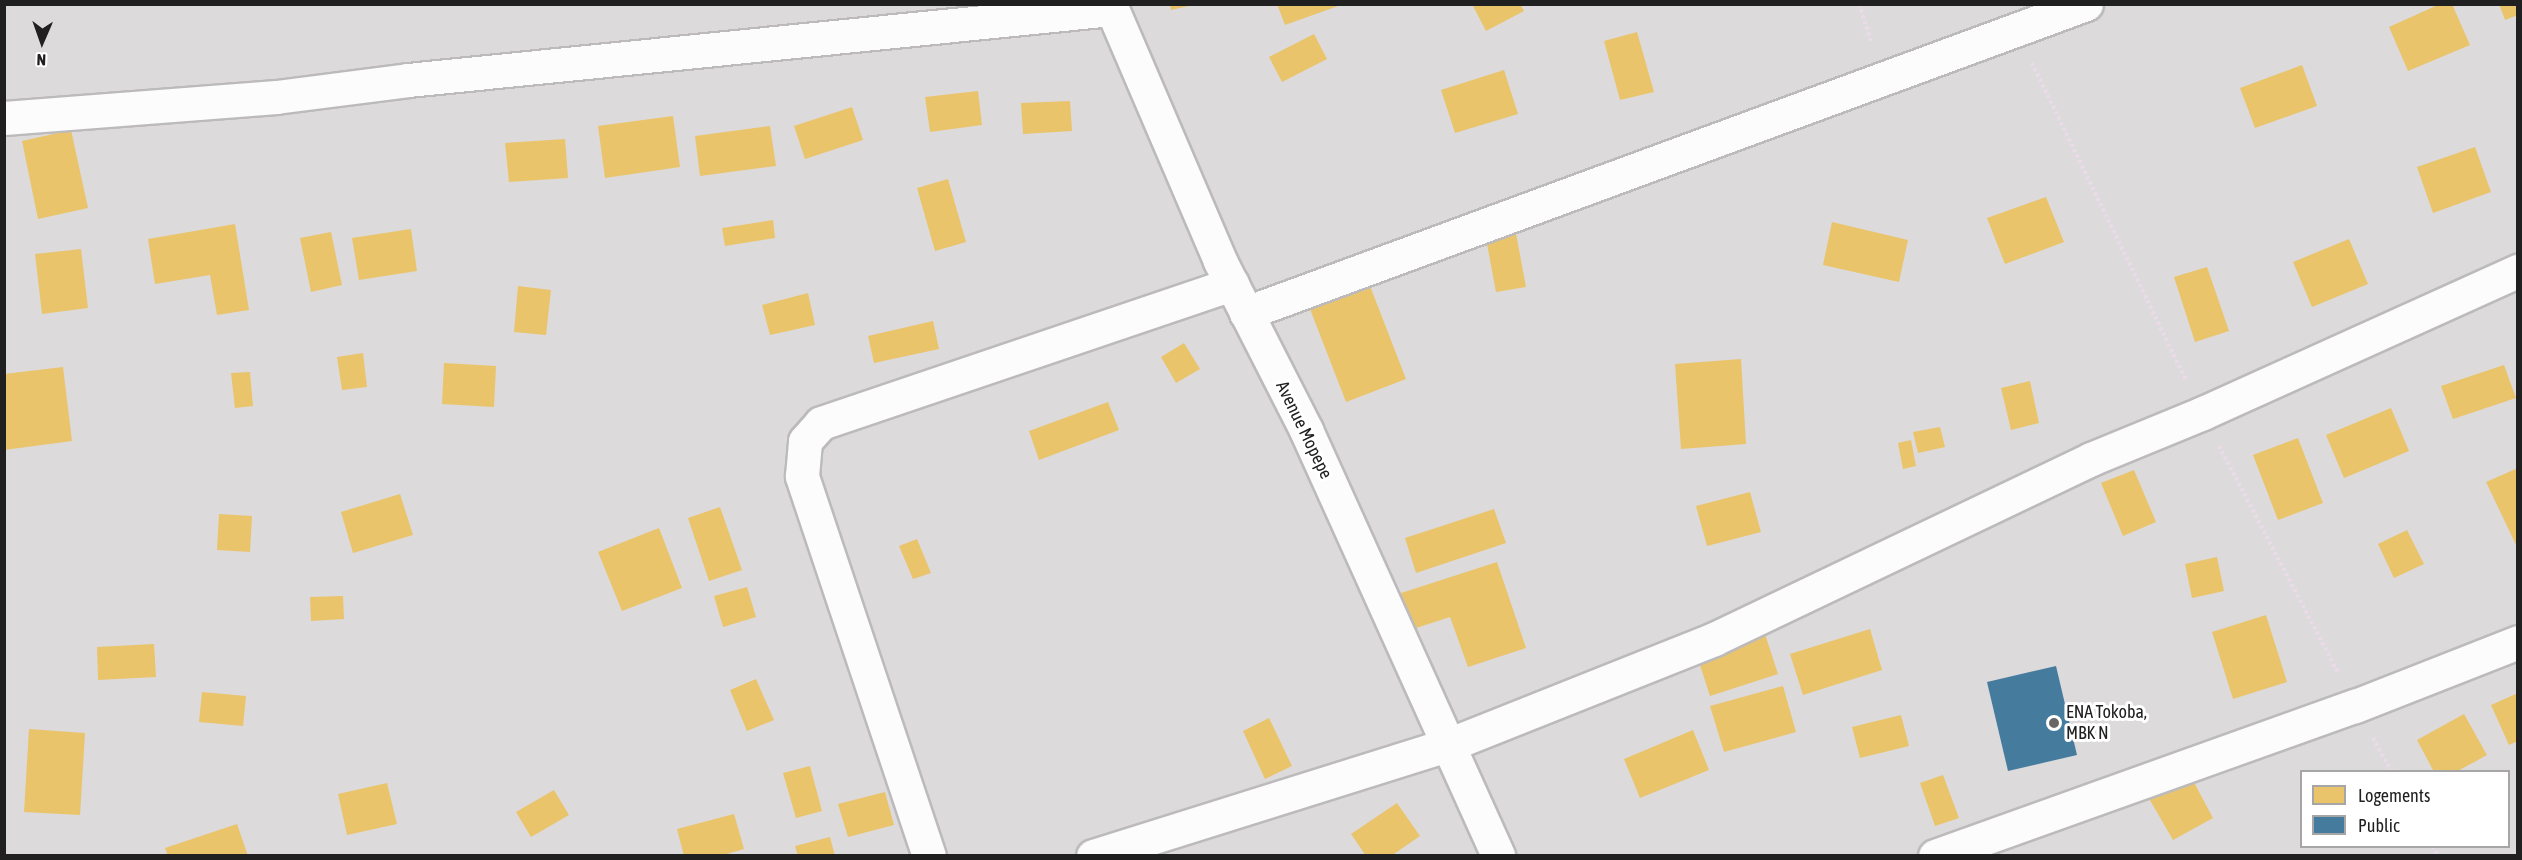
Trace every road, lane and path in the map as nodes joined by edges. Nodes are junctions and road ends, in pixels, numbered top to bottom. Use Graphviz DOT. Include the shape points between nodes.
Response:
graph roads {
  1 [pos="2086,4"];
  2 [pos="1111,7"];
  3 [pos="4,118"];
  4 [pos="2517,270"];
  5 [pos="1239,298"];
  6 [pos="2517,642"];
  7 [pos="1448,745"];
  8 [pos="929,855"];
  9 [pos="1093,855"];
  10 [pos="1498,855"];
  11 [pos="1935,855"];
  1 -- 5 [label="street"];
  2 -- 3 [label="street" via="276,97"];
  2 -- 5 [label="street, Avenue Mopepe"];
  4 -- 7 [label="street" via="2203,413 2091,459 1714,639"];
  5 -- 7 [label="street, Avenue Mopepe" via="1306,430"];
  5 -- 8 [label="street" via="821,423 805,441 802,476"];
  6 -- 11 [label="street" via="2355,706"];
  7 -- 9 [label="street"];
  7 -- 10 [label="street, Avenue Mopepe"];
}
